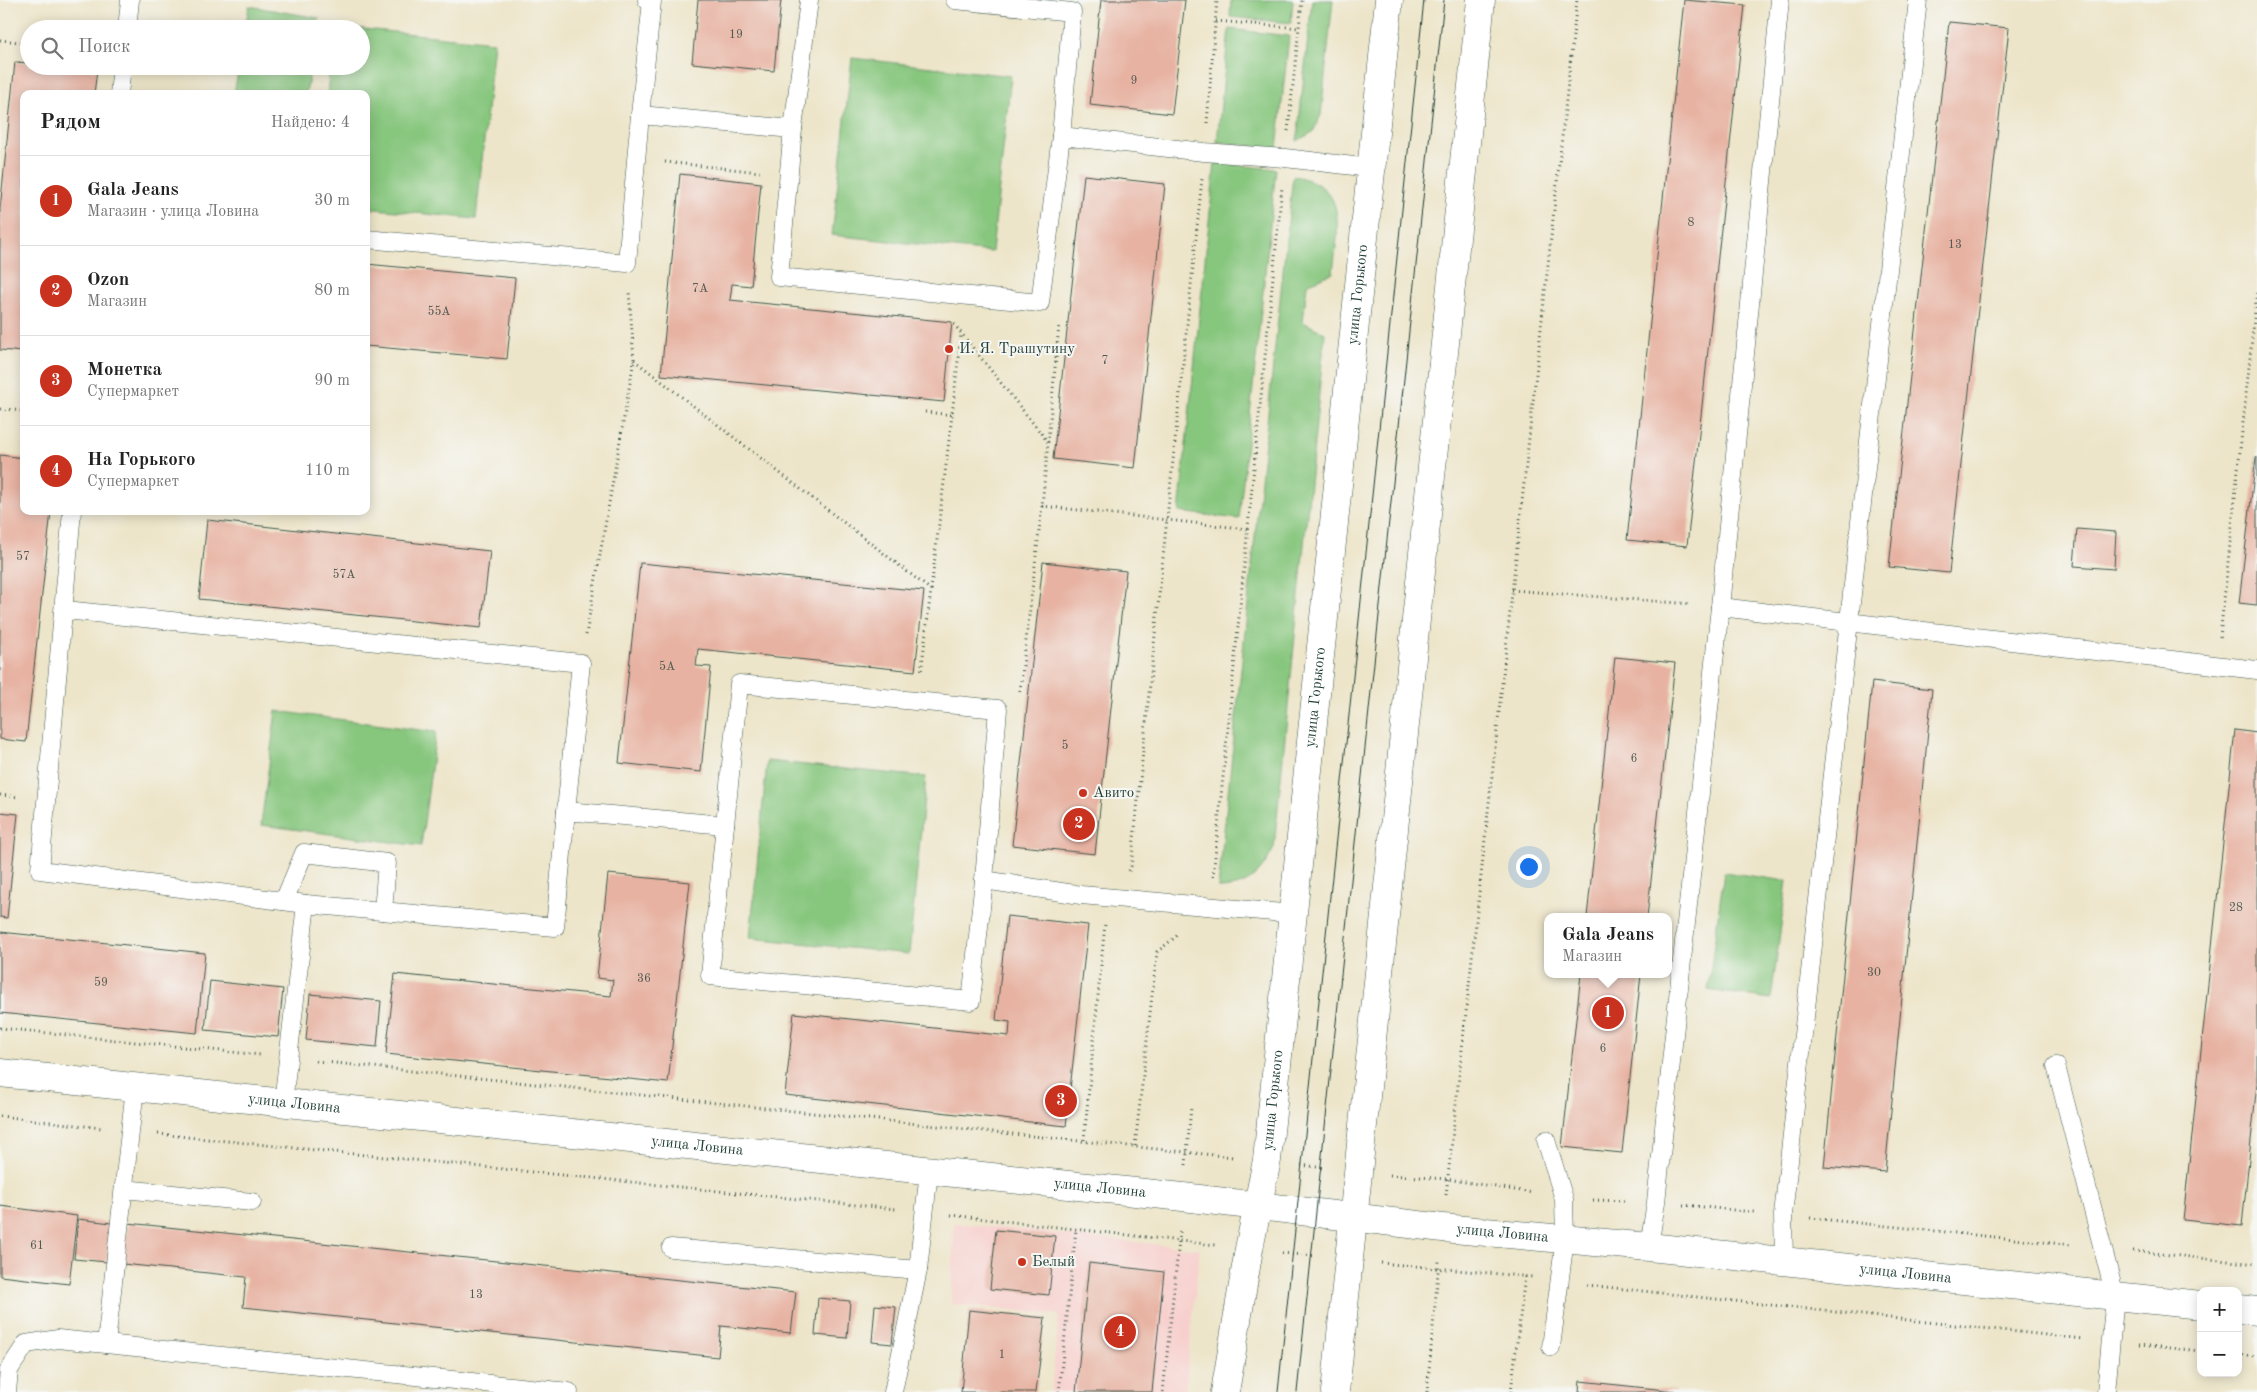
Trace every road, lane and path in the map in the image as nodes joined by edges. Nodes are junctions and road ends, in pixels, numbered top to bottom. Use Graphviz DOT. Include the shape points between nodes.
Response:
graph roads {
  1 [pos="130,0"];
  2 [pos="647,0"];
  3 [pos="809,0"];
  4 [pos="955,0"];
  5 [pos="1218,0"];
  6 [pos="1302,0"];
  7 [pos="1389,0"];
  8 [pos="1481,0"];
  9 [pos="1577,0"];
  10 [pos="1780,0"];
  11 [pos="1918,0"];
  12 [pos="128,20"];
  13 [pos="1216,21"];
  14 [pos="1300,28"];
  15 [pos="0,40"];
  16 [pos="20,42"];
  17 [pos="121,75"];
  18 [pos="119,90"];
  19 [pos="640,115"];
  20 [pos="794,129"];
  21 [pos="1061,136"];
  22 [pos="1204,152"];
  23 [pos="1285,158"];
  24 [pos="664,162"];
  25 [pos="1371,168"];
  26 [pos="789,175"];
  27 [pos="370,239"];
  28 [pos="627,263"];
  29 [pos="929,292"];
  30 [pos="2257,292"];
  31 [pos="1040,303"];
  32 [pos="961,333"];
  33 [pos="634,360"];
  34 [pos="0,409"];
  35 [pos="20,411"];
  36 [pos="925,412"];
  37 [pos="952,415"];
  38 [pos="1048,443"];
  39 [pos="1042,506"];
  40 [pos="72,515"];
  41 [pos="1167,521"];
  42 [pos="1248,529"];
  43 [pos="931,590"];
  44 [pos="1512,590"];
  45 [pos="1720,606"];
  46 [pos="65,610"];
  47 [pos="1849,622"];
  48 [pos="581,663"];
  49 [pos="2217,665"];
  50 [pos="2257,670"];
  51 [pos="921,678"];
  52 [pos="1011,690"];
  53 [pos="1020,691"];
  54 [pos="998,709"];
  55 [pos="566,811"];
  56 [pos="725,825"];
  57 [pos="984,880"];
  58 [pos="1107,897"];
  59 [pos="284,901"];
  60 [pos="306,904"];
  61 [pos="1210,907"];
  62 [pos="383,911"];
  63 [pos="1294,914"];
  64 [pos="0,1028"];
  65 [pos="288,1058"];
  66 [pos="2056,1066"];
  67 [pos="0,1072"];
  68 [pos="135,1088"];
  69 [pos="283,1103"];
  70 [pos="0,1116"];
  71 [pos="130,1131"];
  72 [pos="1084,1140"];
  73 [pos="1546,1140"];
  74 [pos="1135,1146"];
  75 [pos="1267,1160"];
  76 [pos="929,1171"];
  77 [pos="1359,1172"];
  78 [pos="1447,1179"];
  79 [pos="124,1189"];
  80 [pos="1564,1199"];
  81 [pos="252,1202"];
  82 [pos="1656,1202"];
  83 [pos="1259,1206"];
  84 [pos="926,1212"];
  85 [pos="1783,1215"];
  86 [pos="1354,1218"];
  87 [pos="1076,1229"];
  88 [pos="1565,1239"];
  89 [pos="1179,1240"];
  90 [pos="1649,1247"];
  91 [pos="670,1248"];
  92 [pos="2102,1248"];
  93 [pos="1249,1249"];
  94 [pos="1349,1260"];
  95 [pos="1784,1262"];
  96 [pos="2257,1264"];
  97 [pos="1438,1268"];
  98 [pos="918,1270"];
  99 [pos="1525,1276"];
  100 [pos="1560,1282"];
  101 [pos="2115,1296"];
  102 [pos="2197,1305"];
  103 [pos="2242,1309"];
  104 [pos="2257,1311"];
  105 [pos="2111,1342"];
  106 [pos="106,1344"];
  107 [pos="1551,1347"];
  108 [pos="2197,1351"];
  109 [pos="2242,1355"];
  110 [pos="2257,1357"];
  111 [pos="484,1388"];
  112 [pos="7,1392"];
  113 [pos="569,1392"];
  114 [pos="893,1392"];
  115 [pos="1059,1392"];
  116 [pos="1164,1392"];
  117 [pos="1225,1392"];
  118 [pos="1335,1392"];
  119 [pos="1427,1392"];
  120 [pos="1511,1392"];
  121 [pos="2106,1392"];
  1 -- 12 [label="lane"];
  2 -- 19 [label="lane" via="652,0"];
  3 -- 20 [label="lane"];
  4 -- 21 [label="lane" via="1072,12"];
  5 -- 13 [label="path"];
  6 -- 14 [label="path"];
  7 -- 25 [label="main road, улица Горького"];
  8 -- 77 [label="main road"];
  9 -- 44 [label="path"];
  10 -- 45 [label="lane"];
  11 -- 47 [label="lane"];
  13 -- 14 [label="path"];
  13 -- 22 [label="path"];
  14 -- 23 [label="path"];
  15 -- 16 [label="path"];
  17 -- 18 [label="lane"];
  19 -- 20 [label="lane"];
  19 -- 28 [label="lane"];
  20 -- 26 [label="lane"];
  21 -- 22 [label="lane"];
  21 -- 31 [label="lane"];
  22 -- 23 [label="lane"];
  22 -- 41 [label="path"];
  23 -- 25 [label="lane"];
  23 -- 42 [label="path"];
  24 -- 26 [label="path"];
  25 -- 63 [label="main road, улица Горького"];
  26 -- 29 [label="lane" via="779,277"];
  27 -- 28 [label="lane"];
  28 -- 33 [label="path"];
  29 -- 31 [label="lane"];
  29 -- 32 [label="path"];
  30 -- 49 [label="path"];
  31 -- 38 [label="path" via="1061,305"];
  32 -- 37 [label="path"];
  32 -- 38 [label="path"];
  33 -- 43 [label="path"];
  33 -- 48 [label="path"];
  34 -- 35 [label="path"];
  36 -- 37 [label="path"];
  37 -- 43 [label="path"];
  38 -- 39 [label="path"];
  39 -- 41 [label="path"];
  39 -- 53 [label="path"];
  40 -- 46 [label="lane"];
  41 -- 42 [label="path"];
  41 -- 58 [label="path" via="1131,868"];
  42 -- 61 [label="path"];
  43 -- 51 [label="path"];
  44 -- 45 [label="path"];
  44 -- 78 [label="path"];
  45 -- 47 [label="lane"];
  45 -- 82 [label="lane"];
  46 -- 48 [label="lane"];
  46 -- 59 [label="lane" via="40,870"];
  47 -- 49 [label="lane"];
  47 -- 85 [label="lane"];
  48 -- 55 [label="lane"];
  49 -- 50 [label="lane"];
  52 -- 53 [label="path"];
  53 -- 54 [label="path"];
  54 -- 56 [label="lane" via="739,684"];
  54 -- 57 [label="lane"];
  55 -- 56 [label="lane"];
  55 -- 62 [label="lane" via="556,927"];
  56 -- 57 [label="lane" via="710,976 971,1001"];
  57 -- 58 [label="lane"];
  58 -- 61 [label="lane"];
  58 -- 72 [label="path"];
  59 -- 60 [label="lane"];
  59 -- 62 [label="lane" via="304,853 387,863"];
  60 -- 62 [label="lane"];
  60 -- 65 [label="lane"];
  61 -- 63 [label="lane"];
  61 -- 74 [label="path" via="1157,952"];
  63 -- 75 [label="main road, улица Горького"];
  64 -- 65 [label="path"];
  65 -- 69 [label="lane"];
  65 -- 72 [label="path"];
  66 -- 92 [label="lane"];
  67 -- 68 [label="main road, улица Ловина"];
  68 -- 69 [label="main road, улица Ловина"];
  68 -- 71 [label="lane"];
  69 -- 76 [label="main road, улица Ловина"];
  70 -- 71 [label="path"];
  71 -- 79 [label="lane"];
  71 -- 84 [label="path"];
  72 -- 74 [label="path"];
  73 -- 80 [label="lane"];
  74 -- 75 [label="path"];
  75 -- 77 [label="path"];
  75 -- 83 [label="main road, улица Горького"];
  76 -- 83 [label="main road, улица Ловина"];
  76 -- 84 [label="lane"];
  77 -- 78 [label="path"];
  77 -- 86 [label="main road"];
  78 -- 80 [label="path"];
  79 -- 81 [label="lane"];
  79 -- 106 [label="lane"];
  80 -- 82 [label="path"];
  80 -- 88 [label="lane"];
  82 -- 85 [label="path"];
  82 -- 90 [label="lane"];
  83 -- 86 [label="main road, улица Ловина"];
  83 -- 93 [label="main road, улица Горького"];
  84 -- 87 [label="path"];
  84 -- 98 [label="lane"];
  85 -- 92 [label="path"];
  85 -- 95 [label="lane"];
  86 -- 88 [label="main road, улица Ловина"];
  86 -- 94 [label="main road"];
  87 -- 89 [label="path"];
  87 -- 115 [label="path"];
  88 -- 90 [label="main road, улица Ловина"];
  88 -- 100 [label="lane"];
  89 -- 93 [label="path"];
  89 -- 116 [label="path"];
  90 -- 95 [label="main road, улица Ловина"];
  91 -- 98 [label="lane"];
  92 -- 96 [label="path"];
  92 -- 101 [label="lane"];
  93 -- 94 [label="path"];
  93 -- 117 [label="main road, улица Горького"];
  94 -- 97 [label="path"];
  94 -- 118 [label="main road"];
  95 -- 101 [label="main road, улица Ловина"];
  97 -- 99 [label="path"];
  97 -- 119 [label="path"];
  98 -- 114 [label="lane"];
  99 -- 100 [label="path"];
  99 -- 120 [label="path"];
  100 -- 105 [label="path"];
  100 -- 107 [label="lane"];
  101 -- 102 [label="main road, улица Ловина"];
  101 -- 105 [label="lane"];
  103 -- 104 [label="main road"];
  105 -- 108 [label="path"];
  105 -- 121 [label="lane"];
  106 -- 111 [label="lane"];
  106 -- 112 [label="lane" via="58,1339 26,1344 9,1370"];
  109 -- 110 [label="path"];
  111 -- 113 [label="lane"];
}
